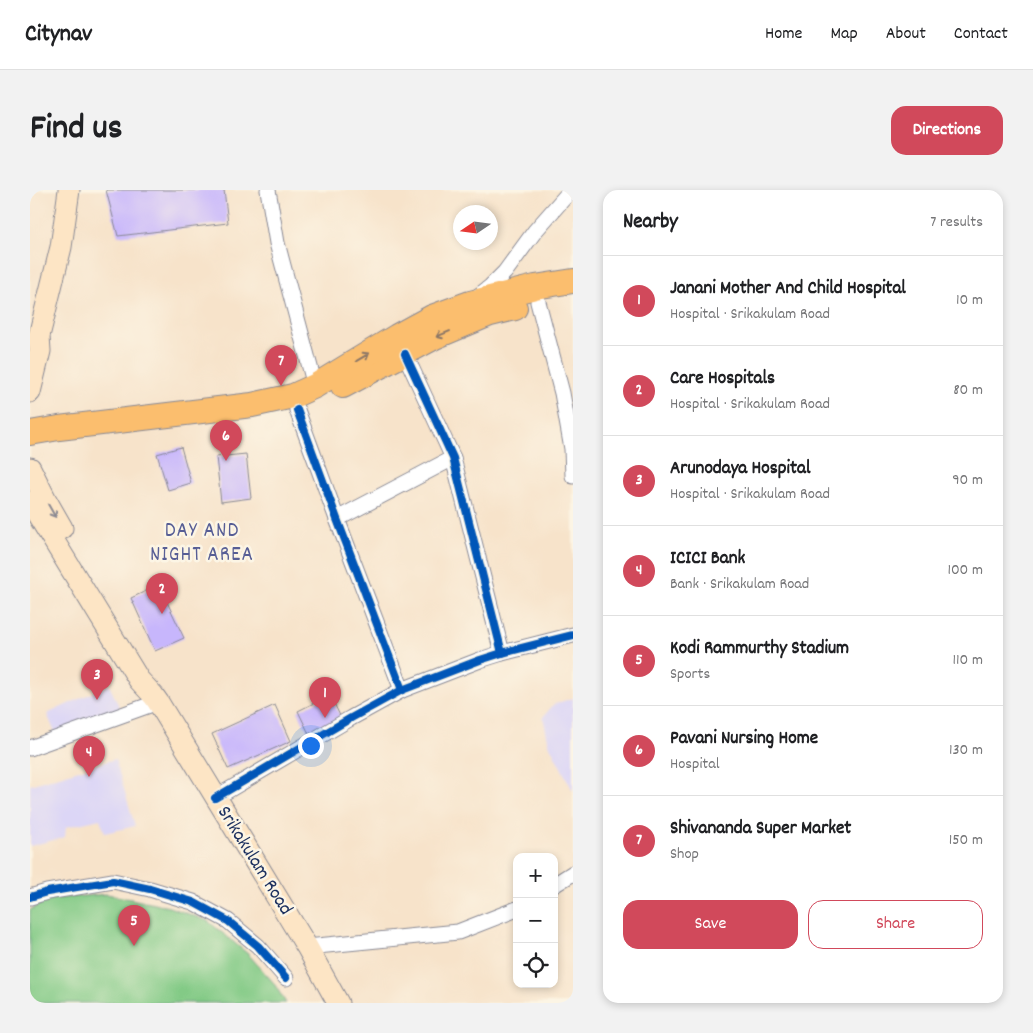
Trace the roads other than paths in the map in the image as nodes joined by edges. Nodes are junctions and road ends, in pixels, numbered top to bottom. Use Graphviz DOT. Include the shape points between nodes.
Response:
graph roads {
  1 [pos="69,190"];
  2 [pos="268,190"];
  3 [pos="571,190"];
  4 [pos="573,281"];
  5 [pos="573,296"];
  6 [pos="538,302"];
  7 [pos="470,312"];
  8 [pos="35,343"];
  9 [pos="405,354"];
  10 [pos="315,386"];
  11 [pos="30,392"];
  12 [pos="297,410"];
  13 [pos="30,433"];
  14 [pos="30,447"];
  15 [pos="453,458"];
  16 [pos="30,468"];
  17 [pos="573,476"];
  18 [pos="30,502"];
  19 [pos="337,519"];
  20 [pos="573,635"];
  21 [pos="502,652"];
  22 [pos="402,690"];
  23 [pos="155,698"];
  24 [pos="30,748"];
  25 [pos="215,798"];
  26 [pos="573,873"];
  27 [pos="558,882"];
  28 [pos="30,897"];
  29 [pos="513,910"];
  30 [pos="307,948"];
  31 [pos="286,978"];
  32 [pos="338,1003"];
  1 -- 8 [label="main road" via="61,247"];
  2 -- 10 [label="street" via="277,243"];
  3 -- 7 [label="street"];
  4 -- 7 [label="main road" via="535,288"];
  5 -- 6 [label="main road"];
  6 -- 7 [label="main road" via="490,314"];
  6 -- 17 [label="street" via="564,401"];
  7 -- 9 [label="main road, one-way"];
  10 -- 7 [label="main road, one-way" via="425,321"];
  8 -- 11 [label="main road" via="40,352"];
  9 -- 12 [label="main road"];
  9 -- 15 [label="street"];
  10 -- 13 [label="main road" via="293,396 252,405"];
  12 -- 14 [label="main road" via="265,419"];
  12 -- 19 [label="street"];
  15 -- 19 [label="street"];
  15 -- 21 [label="street"];
  16 -- 23 [label="main road, Srikakulam Road, one-way" via="146,674"];
  18 -- 23 [label="main road, Srikakulam Road" via="139,680"];
  19 -- 22 [label="street"];
  20 -- 21 [label="street"];
  21 -- 22 [label="street"];
  22 -- 25 [label="street"];
  23 -- 24 [label="street"];
  23 -- 25 [label="main road, Srikakulam Road"];
  25 -- 30 [label="main road, Srikakulam Road"];
  26 -- 27 [label="street"];
  28 -- 31 [label="street" via="113,881 184,899 228,921 258,946"];
  29 -- 30 [label="street" via="458,932"];
  30 -- 32 [label="main road, Srikakulam Road"];
}
